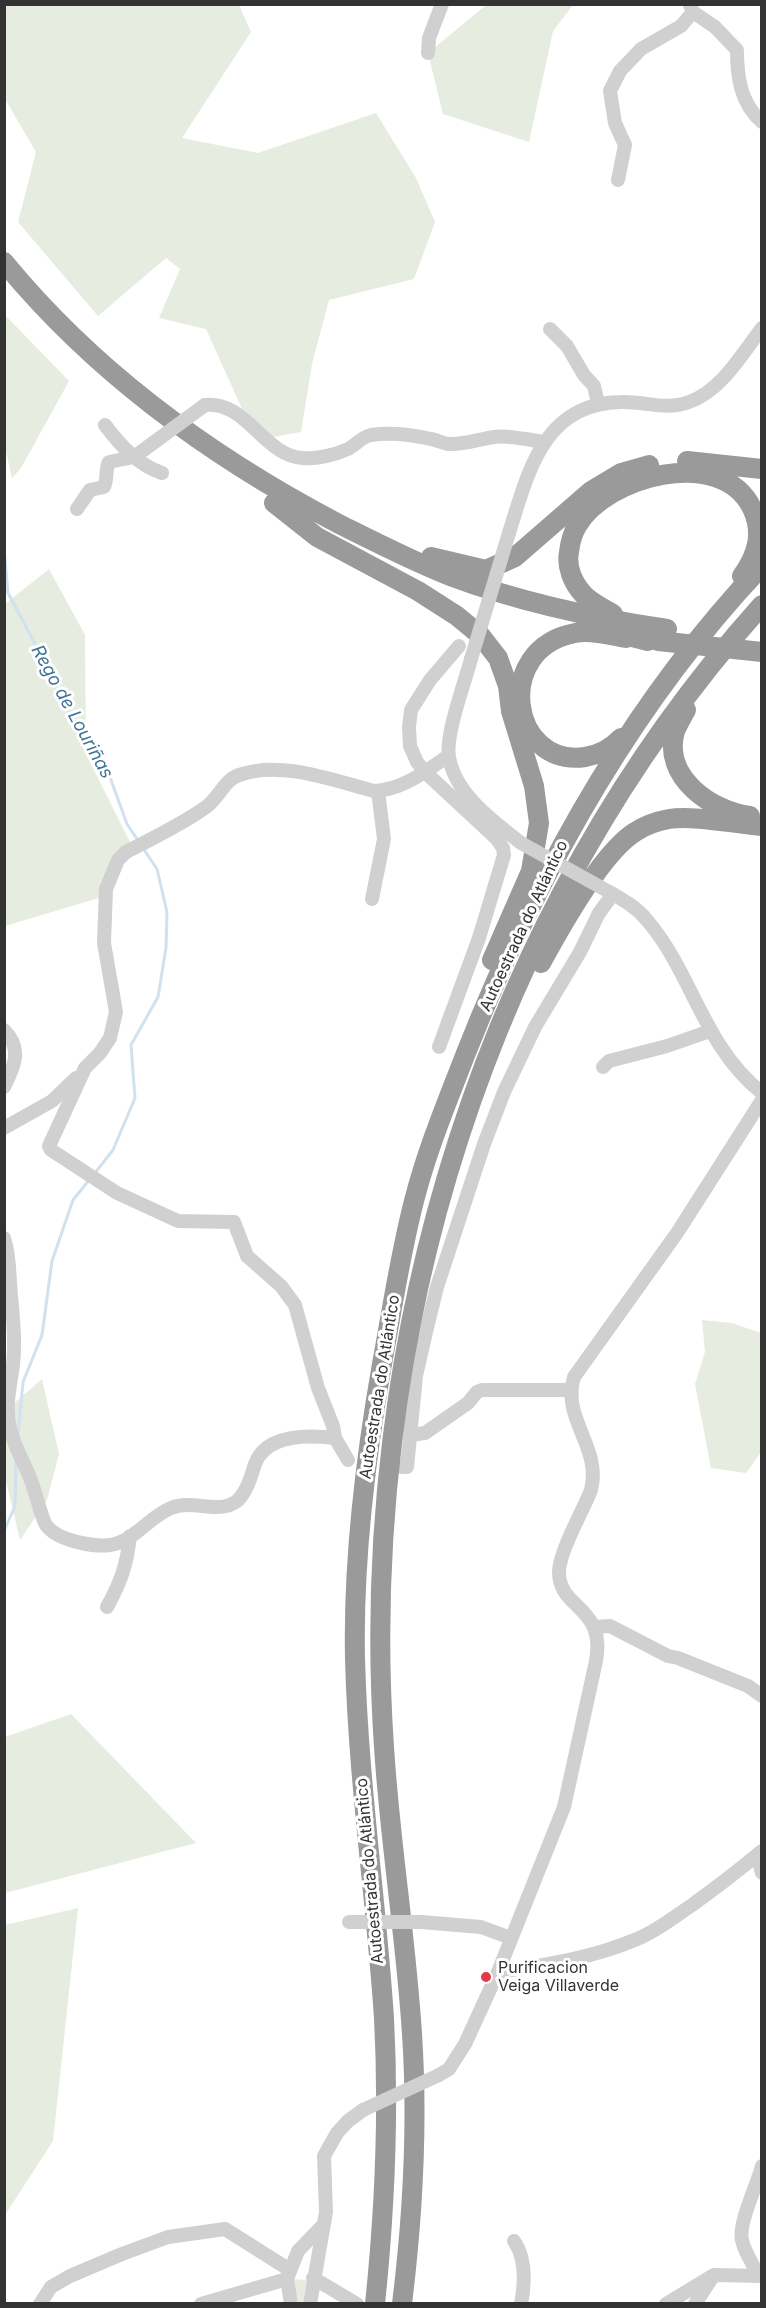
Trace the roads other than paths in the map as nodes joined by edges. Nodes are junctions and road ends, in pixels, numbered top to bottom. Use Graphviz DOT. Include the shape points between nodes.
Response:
graph roads {
  1 [pos="442,4"];
  2 [pos="691,8"];
  3 [pos="428,53"];
  4 [pos="762,122"];
  5 [pos="618,180"];
  6 [pos="4,262"];
  7 [pos="4,282"];
  8 [pos="762,328"];
  9 [pos="550,329"];
  10 [pos="598,403"];
  11 [pos="105,424"];
  12 [pos="543,442"];
  13 [pos="134,458"];
  14 [pos="762,469"];
  15 [pos="162,473"];
  16 [pos="274,503"];
  17 [pos="77,509"];
  18 [pos="384,547"];
  19 [pos="762,566"];
  20 [pos="759,608"];
  21 [pos="715,619"];
  22 [pos="632,623"];
  23 [pos="657,637"];
  24 [pos="762,638"];
  25 [pos="459,646"];
  26 [pos="762,652"];
  27 [pos="655,696"];
  28 [pos="448,756"];
  29 [pos="425,772"];
  30 [pos="378,791"];
  31 [pos="762,816"];
  32 [pos="762,826"];
  33 [pos="613,894"];
  34 [pos="372,899"];
  35 [pos="4,1030"];
  36 [pos="710,1031"];
  37 [pos="439,1047"];
  38 [pos="603,1067"];
  39 [pos="86,1068"];
  40 [pos="481,1073"];
  41 [pos="4,1087"];
  42 [pos="762,1094"];
  43 [pos="762,1100"];
  44 [pos="438,1126"];
  45 [pos="4,1128"];
  46 [pos="4,1238"];
  47 [pos="570,1390"];
  48 [pos="6,1391"];
  49 [pos="410,1435"];
  50 [pos="335,1438"];
  51 [pos="348,1460"];
  52 [pos="401,1467"];
  53 [pos="130,1536"];
  54 [pos="107,1606"];
  55 [pos="595,1627"];
  56 [pos="762,1696"];
  57 [pos="759,1853"];
  58 [pos="762,1873"];
  59 [pos="349,1922"];
  60 [pos="511,1938"];
  61 [pos="498,1972"];
  62 [pos="762,2166"];
  63 [pos="324,2224"];
  64 [pos="514,2241"];
  65 [pos="288,2274"];
  66 [pos="714,2275"];
  67 [pos="759,2275"];
  68 [pos="313,2278"];
  69 [pos="39,2304"];
  70 [pos="201,2304"];
  71 [pos="291,2304"];
  72 [pos="310,2304"];
  73 [pos="357,2304"];
  74 [pos="375,2304"];
  75 [pos="402,2304"];
  76 [pos="521,2304"];
  77 [pos="666,2304"];
  78 [pos="695,2304"];
  1 -- 3 [label="street" via="429,38"];
  2 -- 4 [label="street" via="737,50 742,90"];
  2 -- 5 [label="street" via="681,26 641,49 620,71 610,91 615,123 625,145"];
  6 -- 18 [label="highway" via="74,336 140,396 208,448 286,496"];
  7 -- 16 [label="highway" via="134,406 187,447"];
  8 -- 10 [label="street" via="715,387 688,403"];
  9 -- 10 [label="street" via="567,346 594,386"];
  10 -- 12 [label="street" via="574,415"];
  11 -- 13 [label="street"];
  12 -- 13 [label="street, bridge" via="497,436 447,444 432,439 370,435 336,453 301,458 272,444 218,403 205,405"];
  12 -- 28 [label="street, bridge" via="527,476 509,533 471,659"];
  13 -- 15 [label="street"];
  13 -- 17 [label="street" via="109,462 104,487 90,490"];
  14 -- 18 [label="highway" via="686,461 652,464 621,473 591,491 514,557 486,570"];
  16 -- 23 [label="highway" via="382,560 446,585 533,613"];
  16 -- 44 [label="highway" via="317,537 457,616 498,657 508,686 511,711 534,786 539,823 531,871 489,966"];
  18 -- 22 [label="highway" via="496,591"];
  19 -- 21 [label="highway, Autoestrada do Atlántico"];
  20 -- 31 [label="highway" via="685,711 674,744 680,770 697,793 728,811"];
  20 -- 40 [label="highway, Autoestrada do Atlántico" via="665,724 620,791 552,914"];
  21 -- 22 [label="highway" via="756,552 757,518 739,492 724,482 685,473 636,482 599,502 576,527 570,542 568,557 575,584 596,605"];
  21 -- 27 [label="highway, Autoestrada do Atlántico"];
  22 -- 23 [label="highway"];
  23 -- 24 [label="highway"];
  23 -- 26 [label="highway, bridge"];
  23 -- 27 [label="highway" via="576,633 558,639 527,664 519,698 531,733 544,747 576,758 592,756 618,741"];
  25 -- 29 [label="street" via="411,710 410,746"];
  27 -- 44 [label="highway, Autoestrada do Atlántico" via="559,849 489,994"];
  28 -- 29 [label="street"];
  28 -- 33 [label="street, bridge" via="457,781 497,824 521,843"];
  29 -- 30 [label="street"];
  29 -- 37 [label="street" via="496,838 504,855"];
  30 -- 34 [label="street" via="384,839"];
  30 -- 39 [label="street" via="276,770 238,775 206,808 126,852 111,874 103,916 116,1012 110,1038"];
  32 -- 40 [label="highway" via="670,819 647,825 623,842 575,905"];
  33 -- 36 [label="street" via="645,917 666,946"];
  33 -- 49 [label="street" via="535,1027 496,1113 437,1287 416,1376"];
  35 -- 41 [label="street" via="11,1038 16,1062"];
  36 -- 38 [label="street" via="609,1061"];
  36 -- 42 [label="street" via="732,1064"];
  39 -- 45 [label="street" via="52,1101"];
  39 -- 50 [label="street" via="49,1146 51,1150 117,1193 178,1221 234,1222 247,1256 281,1286 295,1305"];
  40 -- 75 [label="highway, Autoestrada do Atlántico" via="438,1202 409,1326 395,1410 382,1537 379,1622 384,1748 412,2038 414,2162"];
  43 -- 47 [label="street" via="677,1233 581,1365"];
  44 -- 74 [label="highway, Autoestrada do Atlántico" via="401,1258 371,1425 357,1574 357,1731 384,2016 387,2099 383,2225"];
  46 -- 48 [label="street" via="14,1316 13,1363"];
  47 -- 49 [label="street" via="482,1390 425,1433"];
  47 -- 55 [label="street" via="572,1409 589,1450 594,1478 561,1562 560,1580 565,1593"];
  48 -- 53 [label="street" via="10,1431 46,1525 73,1541 97,1545 117,1544"];
  49 -- 52 [label="street" via="407,1467"];
  50 -- 51 [label="street"];
  50 -- 53 [label="street" via="304,1437 271,1446 260,1454 238,1500 222,1507 172,1507"];
  53 -- 54 [label="street" via="128,1561"];
  55 -- 56 [label="street" via="610,1626 668,1656 748,1686"];
  55 -- 60 [label="street" via="598,1649 564,1807"];
  57 -- 58 [label="street"];
  57 -- 61 [label="street" via="659,1929 637,1940 550,1965"];
  59 -- 60 [label="street, bridge" via="481,1927"];
  60 -- 61 [label="street"];
  61 -- 63 [label="street, bridge" via="462,2051 449,2069 363,2110 348,2121 327,2148"];
  62 -- 67 [label="street" via="741,2238"];
  63 -- 65 [label="street" via="298,2251"];
  63 -- 68 [label="street"];
  64 -- 76 [label="street" via="522,2252"];
  65 -- 69 [label="street" via="225,2229 168,2237 122,2254 51,2287"];
  65 -- 70 [label="street"];
  65 -- 71 [label="street"];
  66 -- 67 [label="street"];
  66 -- 77 [label="street"];
  66 -- 78 [label="street"];
  68 -- 72 [label="street"];
  68 -- 73 [label="street"];
}
